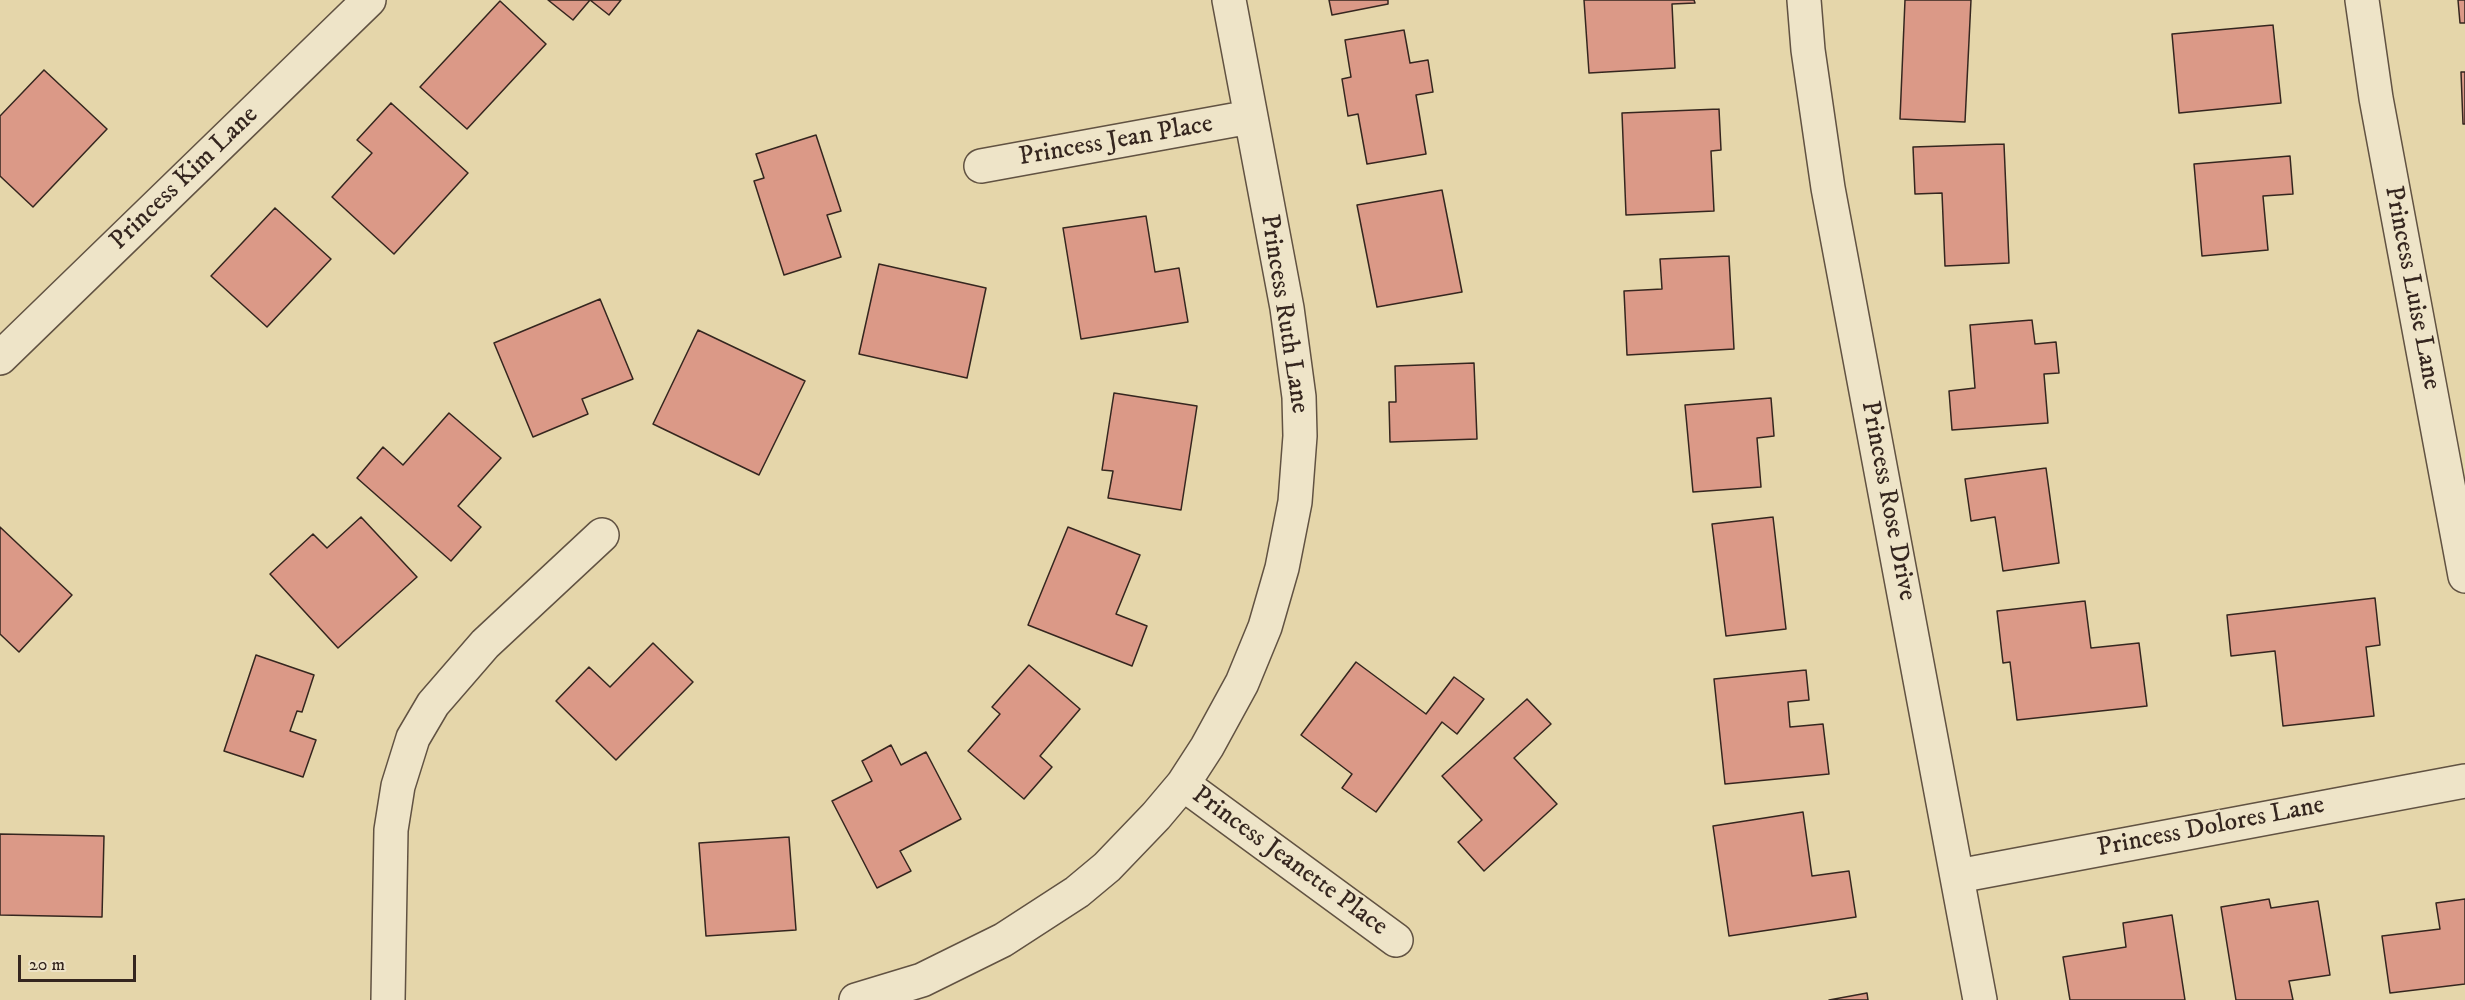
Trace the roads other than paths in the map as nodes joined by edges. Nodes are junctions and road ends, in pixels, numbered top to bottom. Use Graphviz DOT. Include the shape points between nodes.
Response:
graph roads {
  1 [pos="369,0"];
  2 [pos="1229,0"];
  3 [pos="1804,0"];
  4 [pos="2362,0"];
  5 [pos="1250,117"];
  6 [pos="981,166"];
  7 [pos="0,358"];
  8 [pos="602,535"];
  9 [pos="2465,576"];
  10 [pos="2465,781"];
  11 [pos="1183,784"];
  12 [pos="1958,876"];
  13 [pos="1396,940"];
  14 [pos="388,1000"];
  15 [pos="856,1000"];
  16 [pos="1980,1000"];
  1 -- 7 [label="street, Princess Kim Lane"];
  2 -- 5 [label="street, Princess Ruth Lane"];
  3 -- 12 [label="street, Princess Rose Drive" via="1828,188"];
  4 -- 9 [label="street, Princess Luise Lane" via="2376,98"];
  5 -- 6 [label="street, Princess Jean Place"];
  5 -- 11 [label="street, Princess Ruth Lane" via="1294,353 1299,397 1299,470 1290,534 1265,627 1228,710"];
  8 -- 14 [label="street" via="470,660 423,718 413,738 396,796 391,830"];
  10 -- 12 [label="street, Princess Dolores Lane"];
  11 -- 13 [label="street, Princess Jeanette Place"];
  11 -- 15 [label="street, Princess Ruth Lane" via="1107,867 1042,916 983,951 922,980"];
  12 -- 16 [label="street, Princess Rose Drive"];
}
